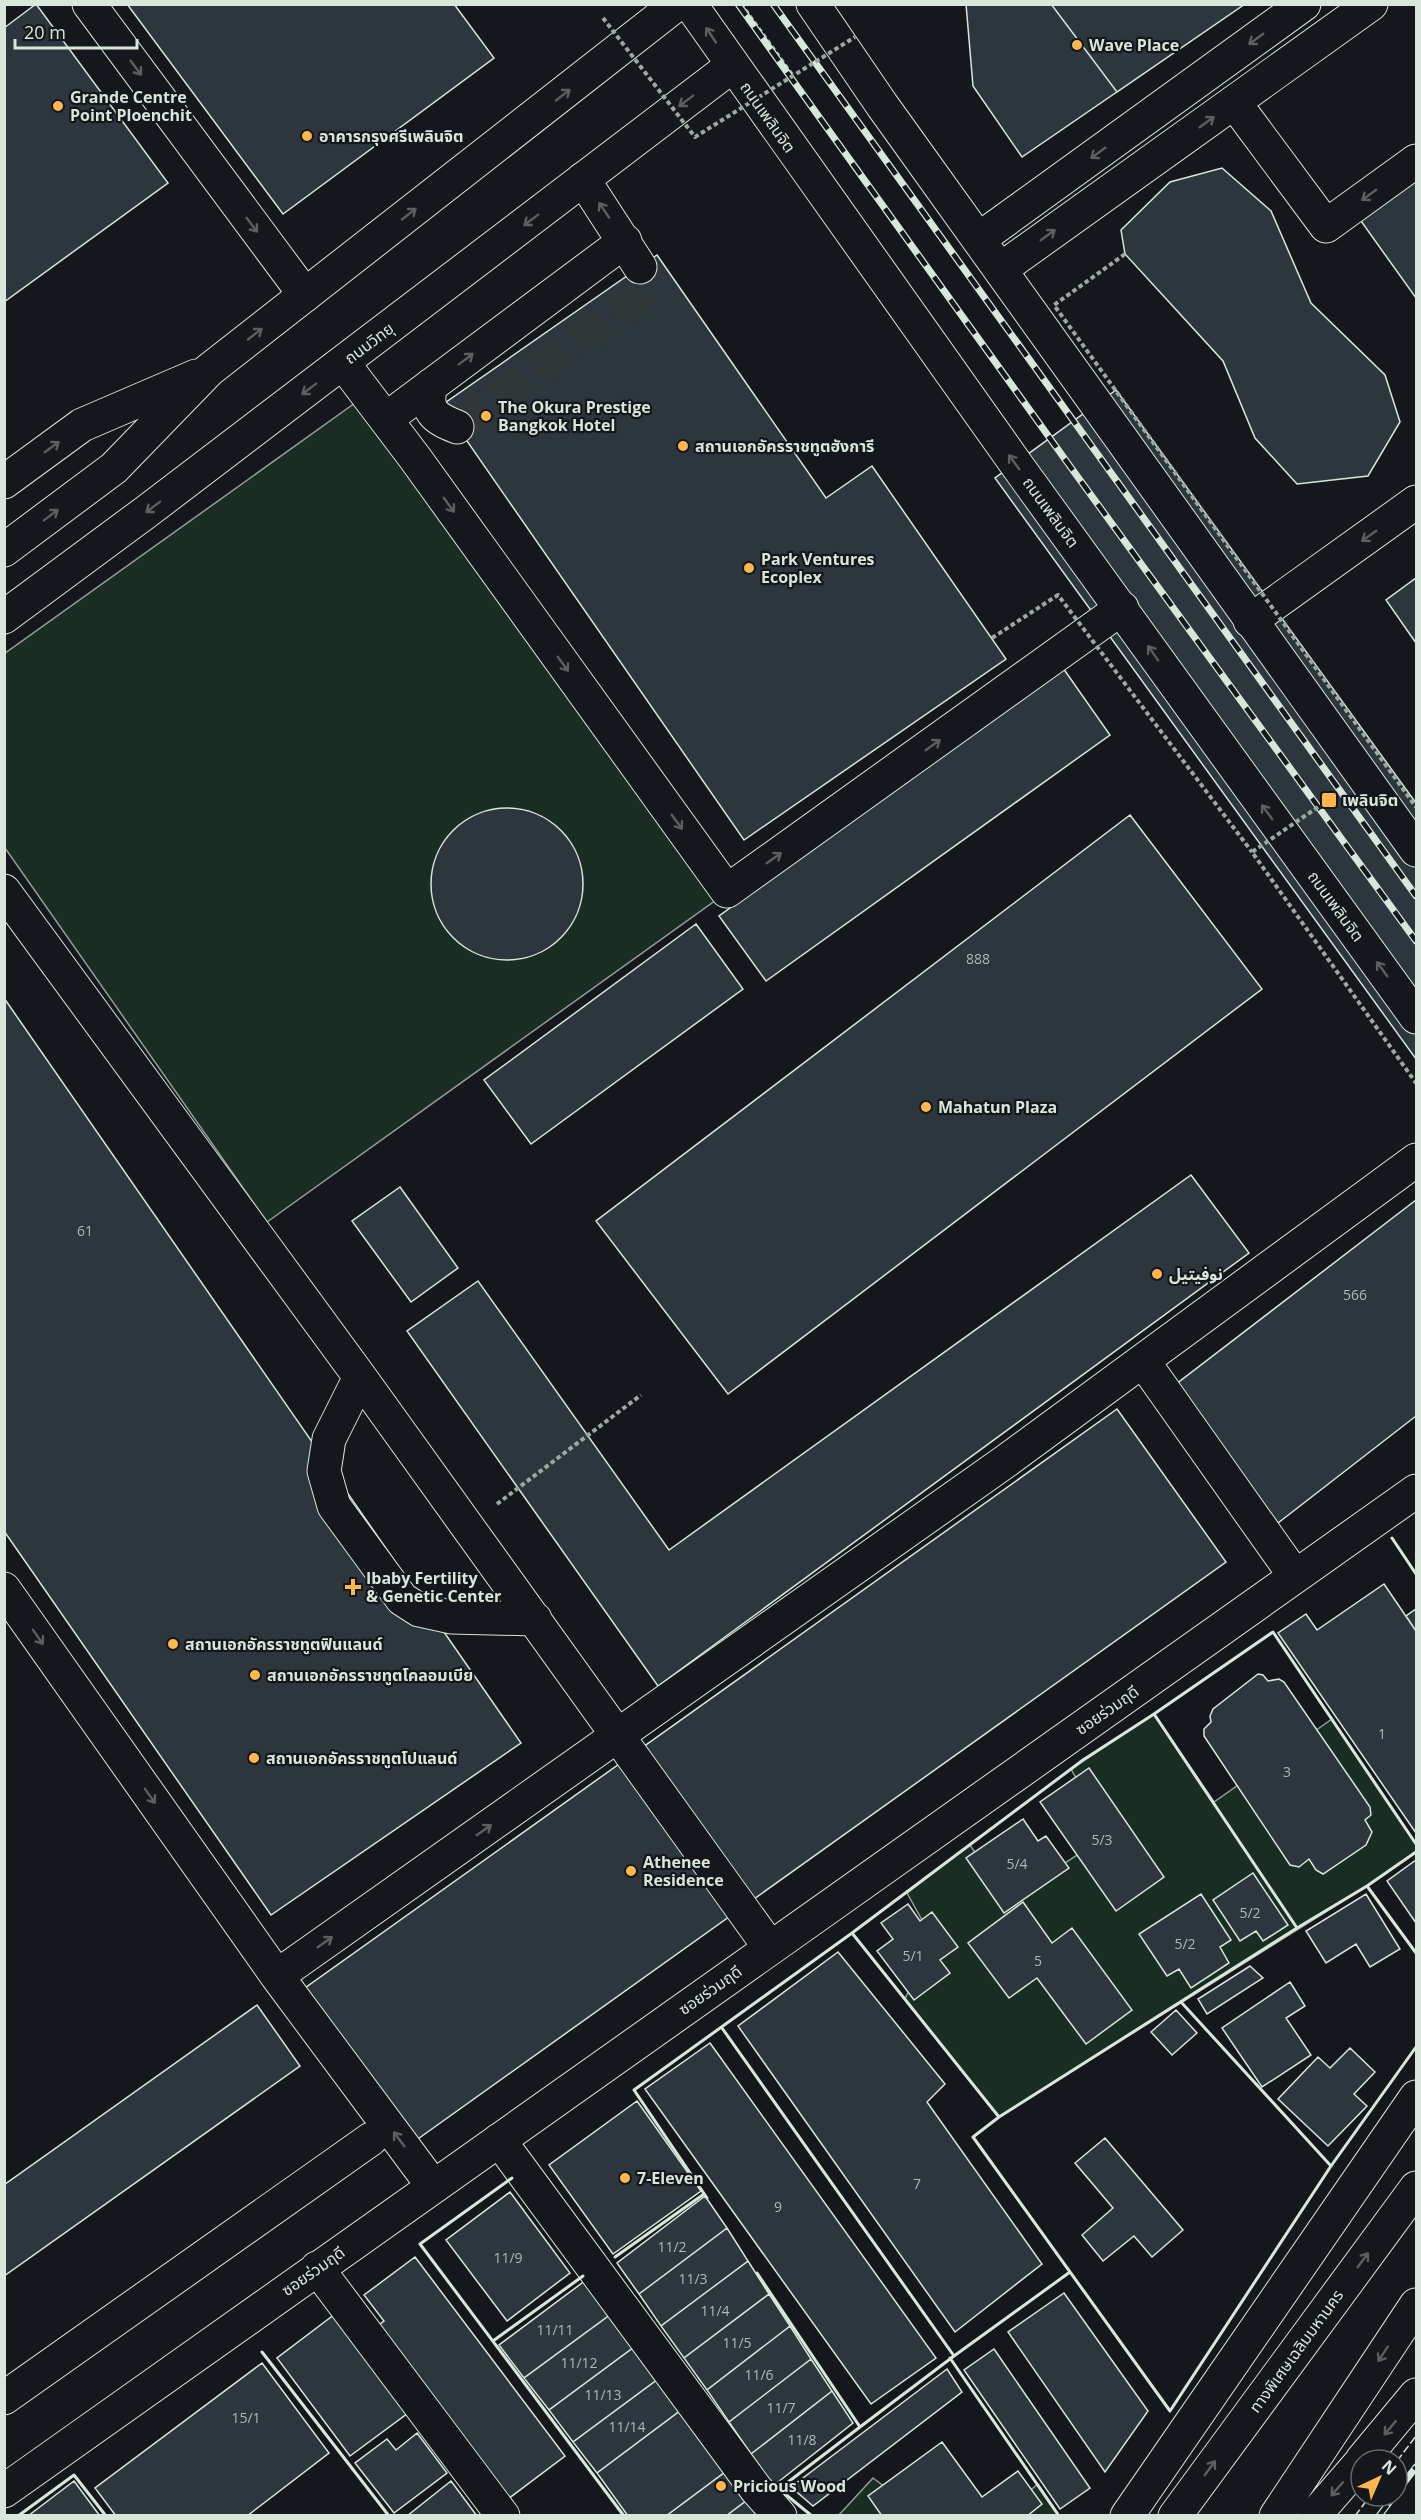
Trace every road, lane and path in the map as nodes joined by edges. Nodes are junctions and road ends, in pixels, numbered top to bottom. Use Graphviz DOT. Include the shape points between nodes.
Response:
graph roads {
  1 [pos="88,4"];
  2 [pos="677,4"];
  3 [pos="690,4"];
  4 [pos="741,4"];
  5 [pos="813,4"];
  6 [pos="1304,4"];
  7 [pos="1371,4"];
  8 [pos="603,18"];
  9 [pos="855,37"];
  10 [pos="732,66"];
  11 [pos="793,75"];
  12 [pos="1234,102"];
  13 [pos="1416,161"];
  14 [pos="583,179"];
  15 [pos="979,239"];
  16 [pos="1125,254"];
  17 [pos="1000,269"];
  18 [pos="305,295"];
  19 [pos="344,363"];
  20 [pos="209,370"];
  21 [pos="431,386"];
  22 [pos="386,419"];
  23 [pos="415,458"];
  24 [pos="4,482"];
  25 [pos="1416,502"];
  26 [pos="4,550"];
  27 [pos="1122,608"];
  28 [pos="4,617"];
  29 [pos="1250,621"];
  30 [pos="993,638"];
  31 [pos="1318,807"];
  32 [pos="1416,807"];
  33 [pos="1416,850"];
  34 [pos="1252,852"];
  35 [pos="4,891"];
  36 [pos="1416,1017"];
  37 [pos="1416,1083"];
  38 [pos="1416,1160"];
  39 [pos="1143,1360"];
  40 [pos="360,1377"];
  41 [pos="641,1395"];
  42 [pos="1416,1491"];
  43 [pos="468,1526"];
  44 [pos="1295,1576"];
  45 [pos="4,1589"];
  46 [pos="535,1619"];
  47 [pos="619,1735"];
  48 [pos="772,1946"];
  49 [pos="277,1976"];
  50 [pos="1416,2097"];
  51 [pos="371,2139"];
  52 [pos="499,2139"];
  53 [pos="433,2186"];
  54 [pos="1416,2188"];
  55 [pos="317,2268"];
  56 [pos="1416,2305"];
  57 [pos="1416,2395"];
  58 [pos="4,2398"];
  59 [pos="1373,2448"];
  60 [pos="1349,2476"];
  61 [pos="4,2491"];
  62 [pos="503,2516"];
  63 [pos="780,2516"];
  64 [pos="1127,2516"];
  65 [pos="1175,2516"];
  66 [pos="1276,2516"];
  67 [pos="1314,2516"];
  1 -- 18 [label="main road, one-way"];
  18 -- 2 [label="main road, one-way"];
  10 -- 3 [label="main road, ถนนเพลินจิต, one-way"];
  4 -- 11 [label="path"];
  5 -- 15 [label="main road"];
  6 -- 15 [label="main road, one-way"];
  7 -- 12 [label="main road"];
  8 -- 11 [label="path, bridge" via="695,137"];
  9 -- 11 [label="path, bridge"];
  10 -- 14 [label="main road, ถนนวิทยุ, one-way"];
  27 -- 10 [label="main road, ถนนเพลินจิต, one-way"];
  13 -- 12 [label="main road, one-way" via="1326,226"];
  17 -- 12 [label="main road, one-way"];
  14 -- 19 [label="main road, ถนนวิทยุ, one-way"];
  21 -- 14 [label="main road, one-way" via="633,254"];
  15 -- 17 [label="main road"];
  16 -- 32 [label="path, bridge" via="1054,305"];
  17 -- 29 [label="main road"];
  20 -- 18 [label="main road, one-way"];
  19 -- 22 [label="main road"];
  19 -- 28 [label="main road, ถนนวิทยุ, one-way"];
  24 -- 20 [label="main road, one-way" via="82,425"];
  26 -- 20 [label="main road, one-way" via="114,468"];
  21 -- 22 [label="main road"];
  21 -- 23 [label="main road" via="430,409 441,421 457,427"];
  22 -- 23 [label="main road"];
  23 -- 27 [label="main road, one-way" via="727,891"];
  25 -- 29 [label="main road, one-way"];
  36 -- 27 [label="main road, ถนนเพลินจิต, one-way"];
  29 -- 33 [label="main road"];
  30 -- 34 [label="path, bridge" via="1059,595"];
  31 -- 34 [label="path, bridge"];
  34 -- 37 [label="path, bridge"];
  35 -- 40 [label="main road"];
  38 -- 39 [label="main road"];
  39 -- 44 [label="main road"];
  39 -- 47 [label="main road"];
  40 -- 43 [label="main road"];
  40 -- 46 [label="main road" via="329,1438 324,1471 334,1506 402,1599 419,1610 451,1617"];
  41 -- 43 [label="path"];
  42 -- 44 [label="main road, ซอยร่วมฤดี"];
  43 -- 46 [label="main road"];
  44 -- 48 [label="main road, ซอยร่วมฤดี"];
  45 -- 49 [label="main road, one-way"];
  46 -- 47 [label="main road"];
  47 -- 48 [label="main road"];
  49 -- 47 [label="main road, one-way"];
  48 -- 52 [label="main road, ซอยร่วมฤดี"];
  53 -- 49 [label="main road, one-way"];
  50 -- 64 [label="main road"];
  51 -- 58 [label="main road"];
  52 -- 53 [label="main road, ซอยร่วมฤดี"];
  52 -- 63 [label="main road" via="756,2489"];
  53 -- 55 [label="main road, ซอยร่วมฤดี"];
  65 -- 54 [label="main road, ทางพิเศษเฉลิมมหานคร, one-way"];
  55 -- 61 [label="main road, ซอยร่วมฤดี"];
  55 -- 62 [label="main road"];
  56 -- 66 [label="main road, one-way"];
  57 -- 59 [label="main road, one-way"];
  60 -- 67 [label="main road, one-way"];
}
